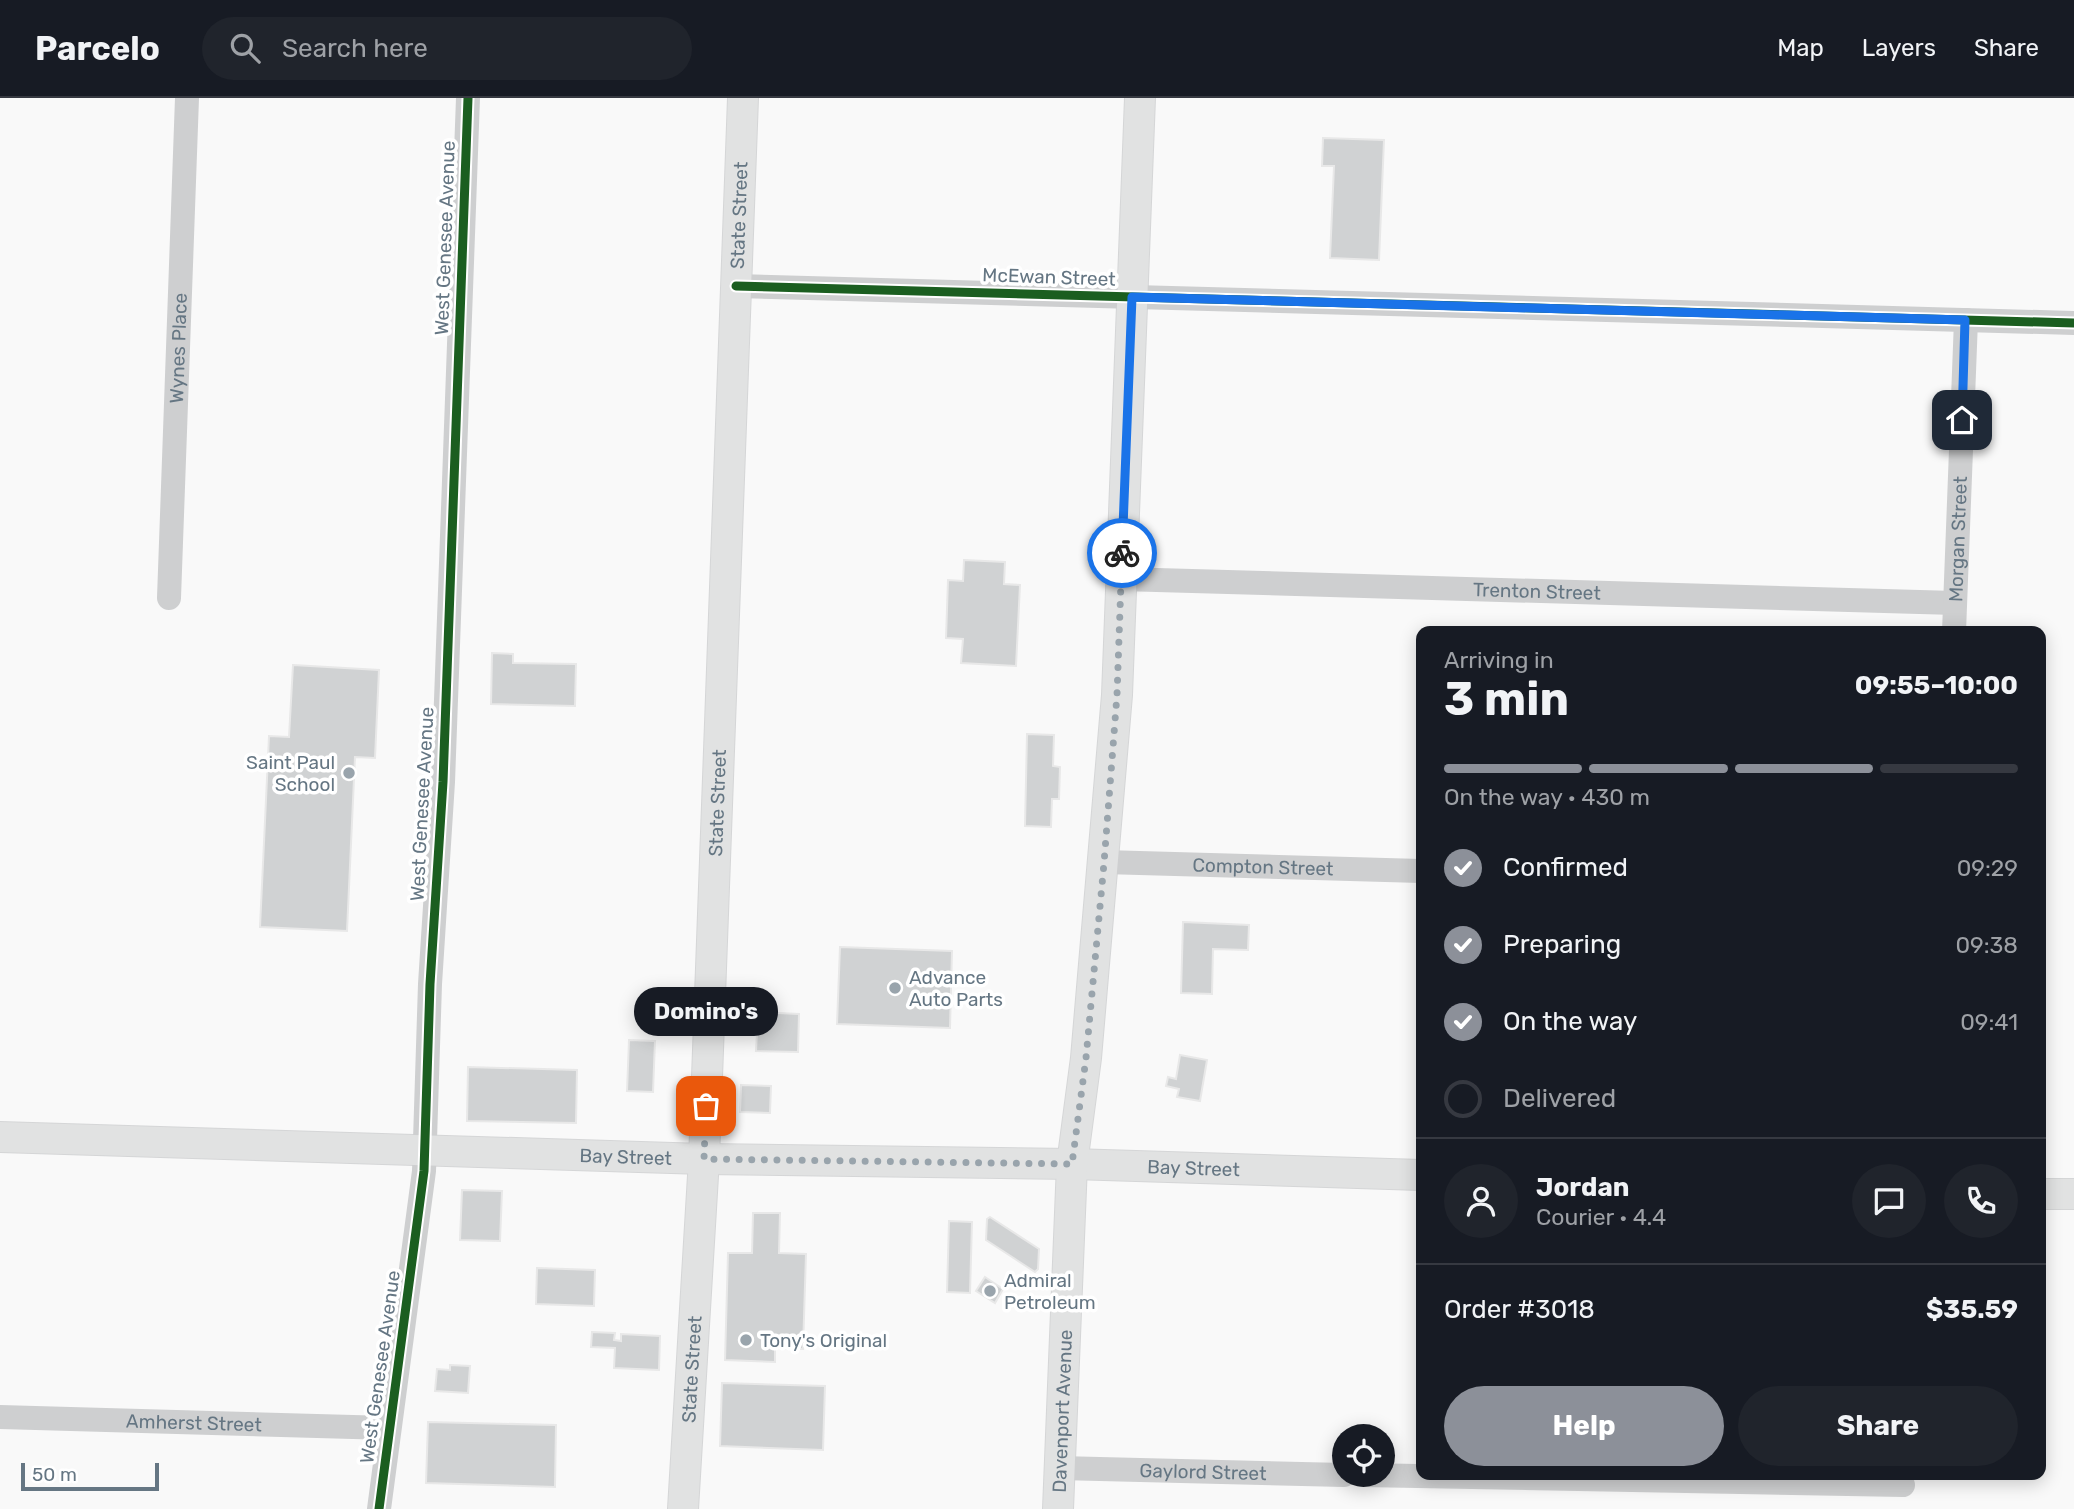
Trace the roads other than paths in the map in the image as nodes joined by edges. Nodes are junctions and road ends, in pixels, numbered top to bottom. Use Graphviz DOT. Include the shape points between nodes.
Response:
graph roads {
  1 [pos="187,98"];
  2 [pos="468,98"];
  3 [pos="743,98"];
  4 [pos="1140,98"];
  5 [pos="736,286"];
  6 [pos="1132,297"];
  7 [pos="1965,320"];
  8 [pos="2074,323"];
  9 [pos="1121,579"];
  10 [pos="169,598"];
  11 [pos="1955,603"];
  12 [pos="1954,626"];
  13 [pos="1104,863"];
  14 [pos="1416,872"];
  15 [pos="0,1137"];
  16 [pos="424,1149"];
  17 [pos="704,1159"];
  18 [pos="1072,1164"];
  19 [pos="1416,1175"];
  20 [pos="2046,1194"];
  21 [pos="2074,1194"];
  22 [pos="0,1417"];
  23 [pos="389,1428"];
  24 [pos="1059,1468"];
  25 [pos="1332,1475"];
  26 [pos="1395,1476"];
  27 [pos="1416,1476"];
  28 [pos="1543,1480"];
  29 [pos="1903,1490"];
  30 [pos="379,1509"];
  31 [pos="683,1509"];
  32 [pos="1058,1509"];
  1 -- 10 [label="street, Wynes Place"];
  2 -- 16 [label="street, West Genesee Avenue" via="443,782"];
  3 -- 5 [label="main road, State Street"];
  4 -- 6 [label="main road, Davenport Avenue"];
  5 -- 6 [label="street, McEwan Street"];
  5 -- 17 [label="main road, State Street"];
  6 -- 7 [label="street, McEwan Street"];
  6 -- 9 [label="main road, Davenport Avenue"];
  7 -- 8 [label="street, McEwan Street"];
  7 -- 11 [label="street, Morgan Street"];
  9 -- 11 [label="street, Trenton Street"];
  9 -- 13 [label="main road, Davenport Avenue"];
  11 -- 12 [label="street, Morgan Street"];
  13 -- 14 [label="street, Compton Street"];
  13 -- 18 [label="main road, Davenport Avenue"];
  15 -- 16 [label="main road, Bay Street"];
  16 -- 17 [label="main road, Bay Street"];
  16 -- 23 [label="street, West Genesee Avenue"];
  17 -- 18 [label="main road, Bay Street"];
  17 -- 31 [label="main road, State Street"];
  18 -- 19 [label="main road, Bay Street"];
  18 -- 24 [label="main road, Davenport Avenue"];
  20 -- 21 [label="main road"];
  22 -- 23 [label="street, Amherst Street"];
  23 -- 30 [label="street, West Genesee Avenue"];
  24 -- 25 [label="street, Gaylord Street"];
  24 -- 32 [label="main road, Davenport Avenue"];
  26 -- 27 [label="street"];
  28 -- 29 [label="street"];
}
